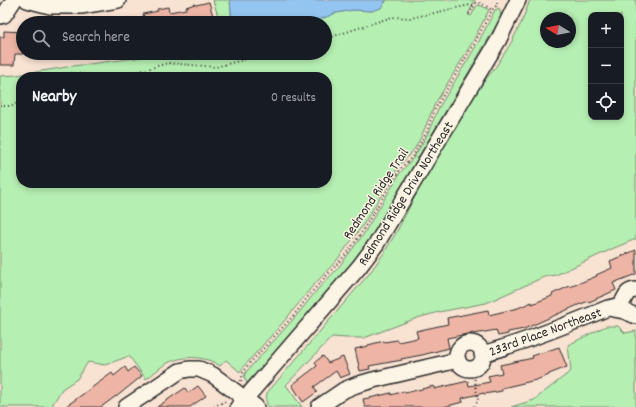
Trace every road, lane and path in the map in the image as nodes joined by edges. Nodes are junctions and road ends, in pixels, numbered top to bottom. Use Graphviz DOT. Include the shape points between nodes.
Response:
graph roads {
  1 [pos="14,0"];
  2 [pos="27,0"];
  3 [pos="118,0"];
  4 [pos="498,0"];
  5 [pos="513,2"];
  6 [pos="475,5"];
  7 [pos="492,10"];
  8 [pos="469,14"];
  9 [pos="0,16"];
  10 [pos="332,36"];
  11 [pos="242,60"];
  12 [pos="136,72"];
  13 [pos="16,104"];
  14 [pos="0,106"];
  15 [pos="636,290"];
  16 [pos="608,308"];
  17 [pos="636,316"];
  18 [pos="474,375"];
  19 [pos="241,378"];
  20 [pos="241,403"];
  21 [pos="126,407"];
  22 [pos="214,407"];
  23 [pos="319,407"];
  24 [pos="474,407"];
  1 -- 9 [label="street" via="4,15"];
  2 -- 3 [label="street" via="50,6 81,6"];
  4 -- 7 [label="path, Redmond Ridge Trail"];
  5 -- 20 [label="street, Redmond Ridge Drive Northeast" via="498,41 377,243 359,268"];
  6 -- 7 [label="path" via="482,4"];
  6 -- 8 [label="path"];
  6 -- 10 [label="path" via="411,18 392,17"];
  7 -- 19 [label="path, Redmond Ridge Trail" via="435,109 426,133 413,156 398,172 360,235 295,314 248,365"];
  11 -- 12 [label="path" via="216,67 168,63"];
  13 -- 14 [label="path"];
  15 -- 16 [label="street, 233rd Place Northeast" via="629,292 622,303"];
  16 -- 17 [label="street, 233rd Place Northeast"];
  16 -- 23 [label="street, 233rd Place Northeast" via="518,343 482,354 477,345 468,343 458,351 458,360 356,385"];
  18 -- 24 [label="path" via="478,400"];
  20 -- 21 [label="street" via="235,392 213,375 199,369 189,369 180,370"];
  20 -- 22 [label="path" via="220,403"];
}
